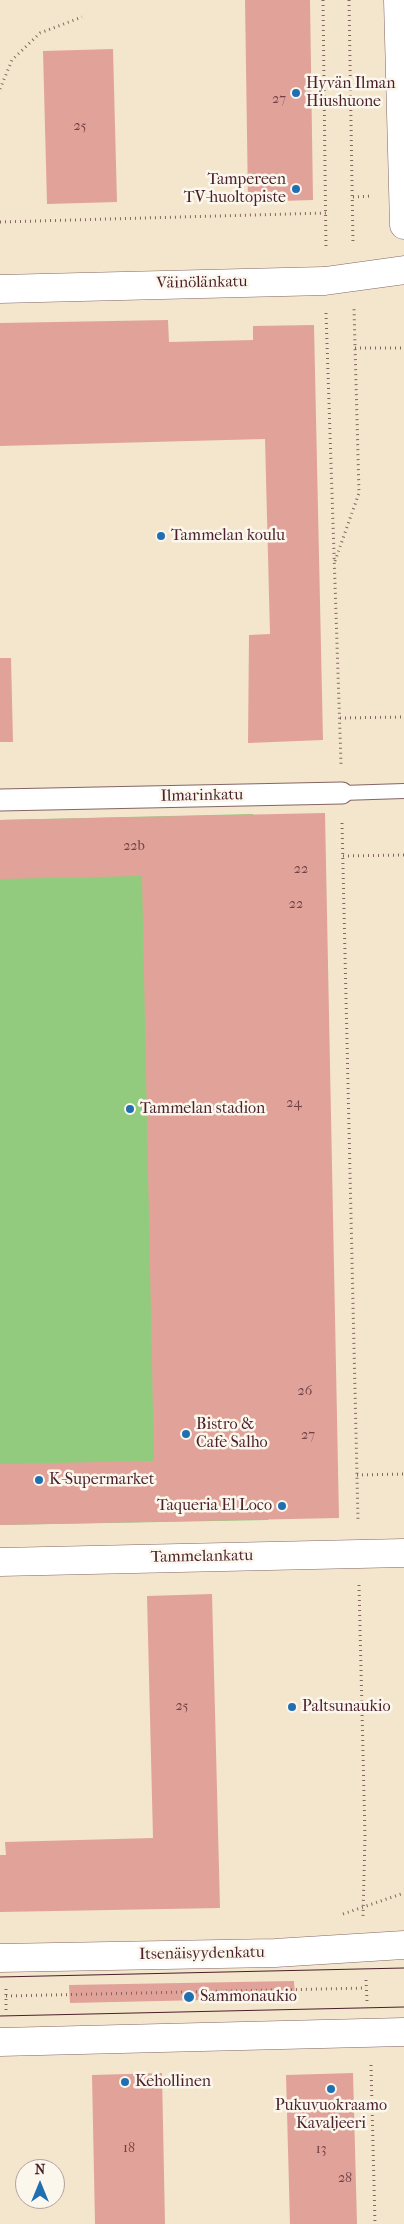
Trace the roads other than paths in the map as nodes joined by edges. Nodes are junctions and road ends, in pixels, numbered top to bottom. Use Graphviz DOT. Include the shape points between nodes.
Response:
graph roads {
  1 [pos="398,0"];
  2 [pos="404,226"];
  3 [pos="404,270"];
  4 [pos="0,289"];
  5 [pos="404,791"];
  6 [pos="342,793"];
  7 [pos="0,800"];
  8 [pos="404,1553"];
  9 [pos="0,1562"];
  10 [pos="404,1945"];
  11 [pos="3,1958"];
  12 [pos="404,2032"];
  13 [pos="3,2042"];
  1 -- 2 [label="main road"];
  3 -- 4 [label="main road, Väinölänkatu" via="325,281"];
  5 -- 6 [label="lane, Ilmarinkatu"];
  6 -- 7 [label="street, Ilmarinkatu"];
  8 -- 9 [label="main road, Tammelankatu"];
  10 -- 11 [label="main road, Itsenäisyydenkatu" via="275,1953"];
  12 -- 13 [label="main road"];
}
